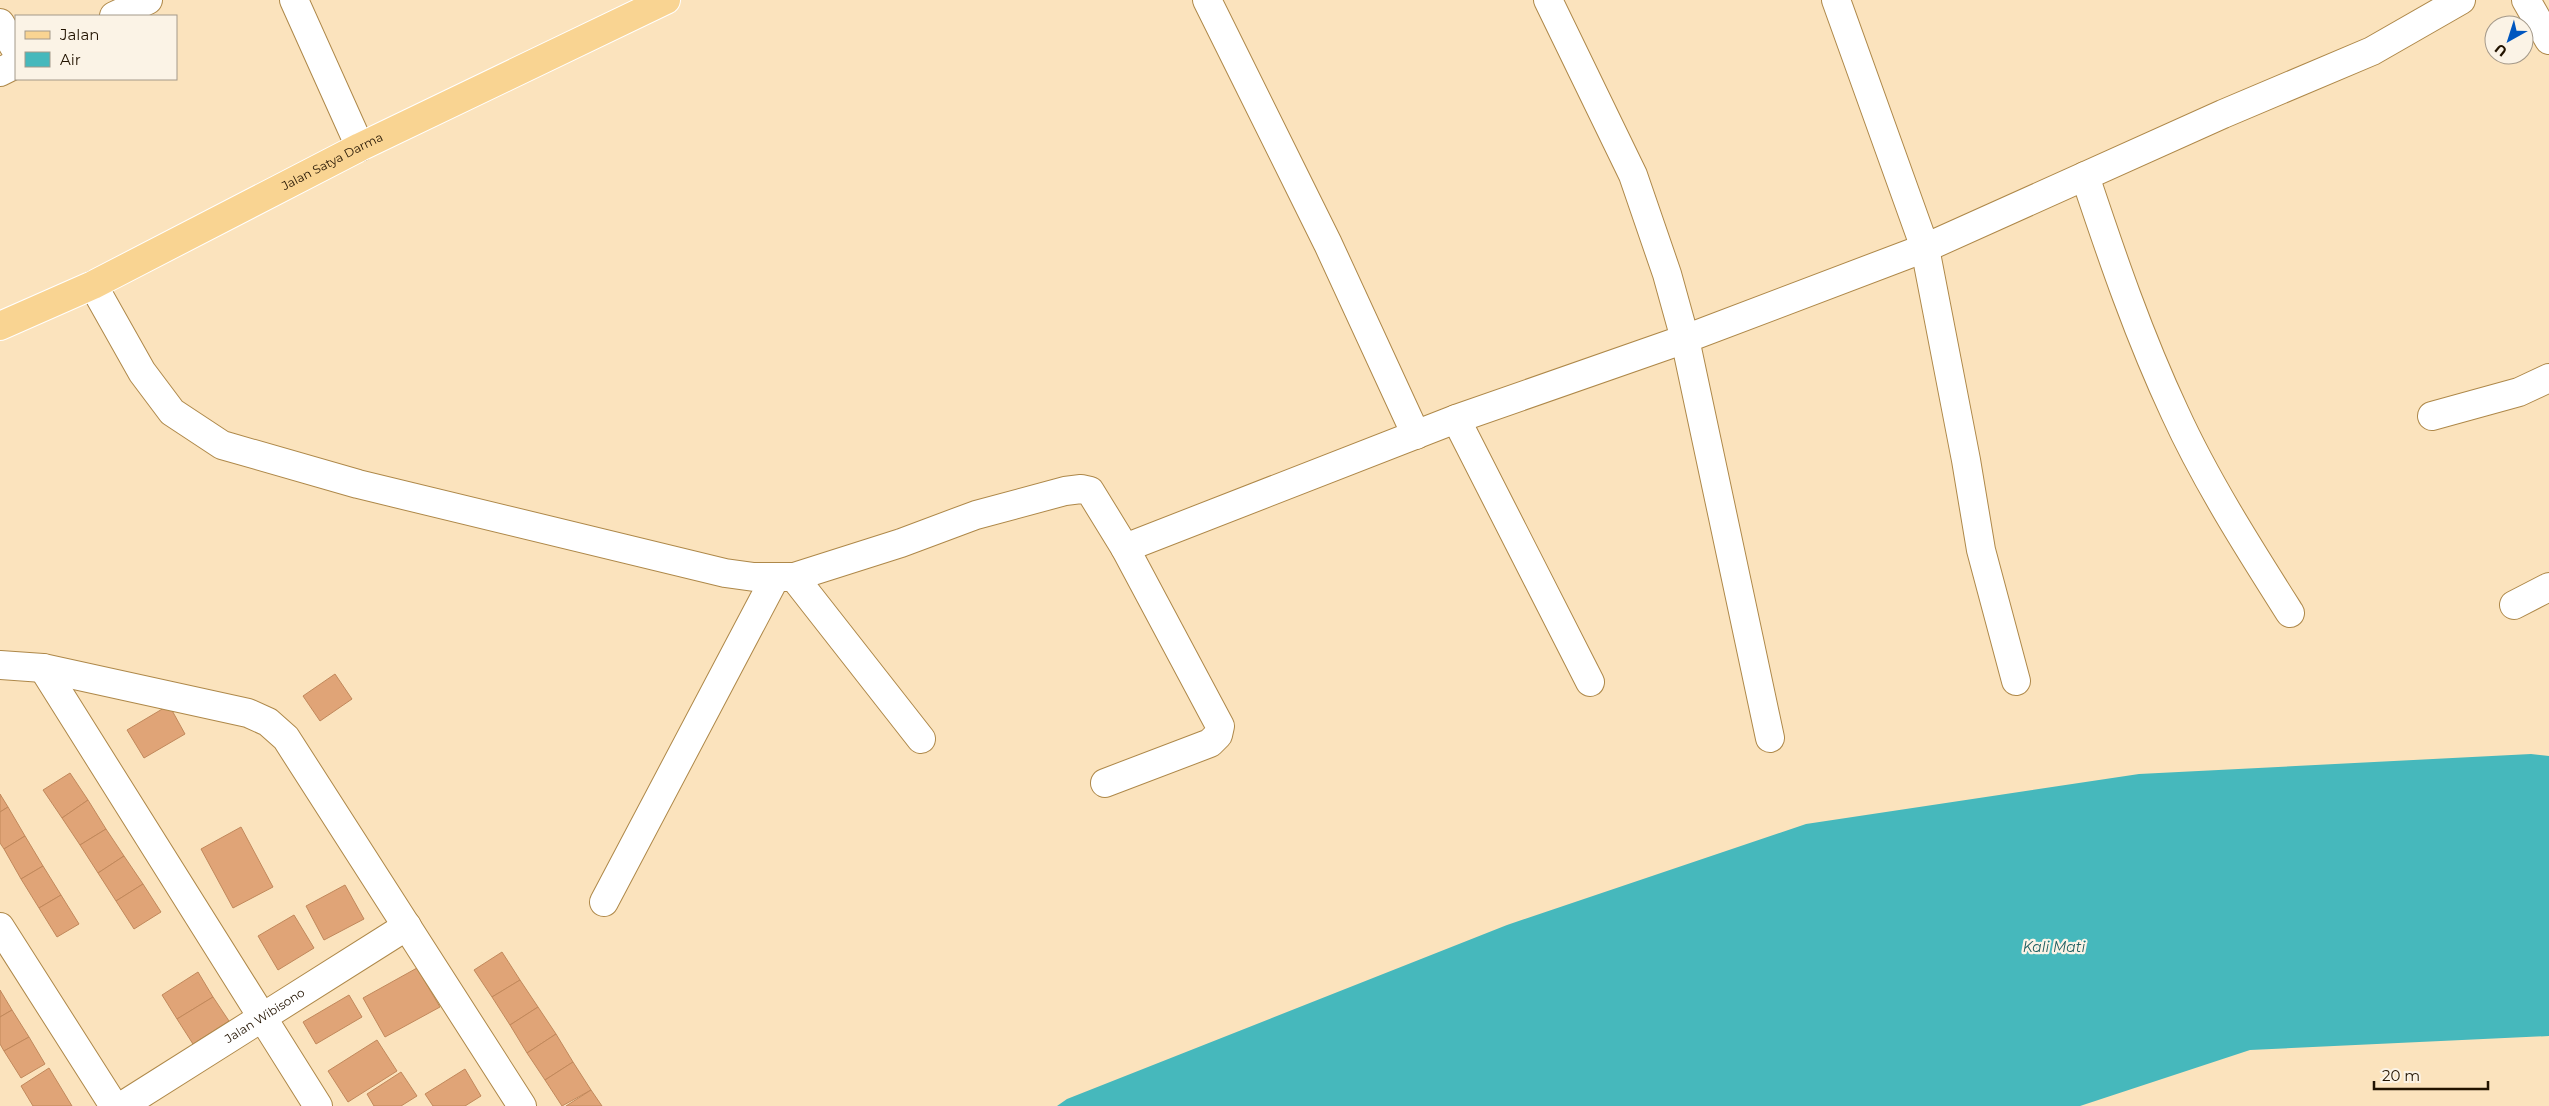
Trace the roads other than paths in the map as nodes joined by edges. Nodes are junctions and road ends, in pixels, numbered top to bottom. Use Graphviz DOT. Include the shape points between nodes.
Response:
graph roads {
  1 [pos="148,0"];
  2 [pos="294,0"];
  3 [pos="666,0"];
  4 [pos="1207,0"];
  5 [pos="1548,0"];
  6 [pos="1836,0"];
  7 [pos="2461,0"];
  8 [pos="2526,0"];
  9 [pos="116,15"];
  10 [pos="0,22"];
  11 [pos="2549,40"];
  12 [pos="15,48"];
  13 [pos="15,64"];
  14 [pos="0,72"];
  15 [pos="360,147"];
  16 [pos="2085,176"];
  17 [pos="1925,248"];
  18 [pos="93,285"];
  19 [pos="0,326"];
  20 [pos="1685,338"];
  21 [pos="2549,378"];
  22 [pos="2432,416"];
  23 [pos="1456,419"];
  24 [pos="1416,435"];
  25 [pos="1125,548"];
  26 [pos="785,578"];
  27 [pos="2549,587"];
  28 [pos="2514,605"];
  29 [pos="2290,613"];
  30 [pos="0,665"];
  31 [pos="43,668"];
  32 [pos="2016,681"];
  33 [pos="1590,682"];
  34 [pos="1770,738"];
  35 [pos="921,739"];
  36 [pos="1105,783"];
  37 [pos="604,902"];
  38 [pos="407,926"];
  39 [pos="0,928"];
  40 [pos="262,1017"];
  41 [pos="114,1106"];
  42 [pos="122,1106"];
  43 [pos="318,1106"];
  44 [pos="522,1106"];
  1 -- 9 [label="street"];
  2 -- 15 [label="street"];
  3 -- 15 [label="main road, Jalan Satya Darma"];
  4 -- 24 [label="street" via="1328,244"];
  5 -- 20 [label="street" via="1633,175"];
  6 -- 17 [label="street"];
  7 -- 16 [label="street" via="2372,51"];
  8 -- 11 [label="street"];
  10 -- 12 [label="street"];
  13 -- 14 [label="street"];
  15 -- 18 [label="main road, Jalan Satya Darma"];
  16 -- 17 [label="street"];
  16 -- 29 [label="street" via="2134,320 2175,415 2241,536"];
  17 -- 20 [label="street"];
  17 -- 32 [label="street" via="1981,550"];
  18 -- 19 [label="main road, Jalan Satya Darma"];
  18 -- 26 [label="street" via="142,372 172,412 222,445 358,484 725,573"];
  20 -- 23 [label="street"];
  20 -- 34 [label="street"];
  21 -- 22 [label="street" via="2519,392"];
  23 -- 24 [label="street"];
  23 -- 33 [label="street"];
  24 -- 25 [label="street"];
  25 -- 26 [label="street" via="1090,491 1081,489 976,515 901,544"];
  25 -- 36 [label="street" via="1220,726 1218,735 1210,743"];
  26 -- 35 [label="street"];
  26 -- 37 [label="street"];
  27 -- 28 [label="street"];
  30 -- 31 [label="street"];
  31 -- 38 [label="street" via="248,713 268,722 286,738"];
  31 -- 40 [label="street"];
  38 -- 40 [label="street, Jalan Wibisono"];
  38 -- 44 [label="street"];
  39 -- 41 [label="street"];
  40 -- 42 [label="street, Jalan Wibisono"];
  40 -- 43 [label="street"];
}
